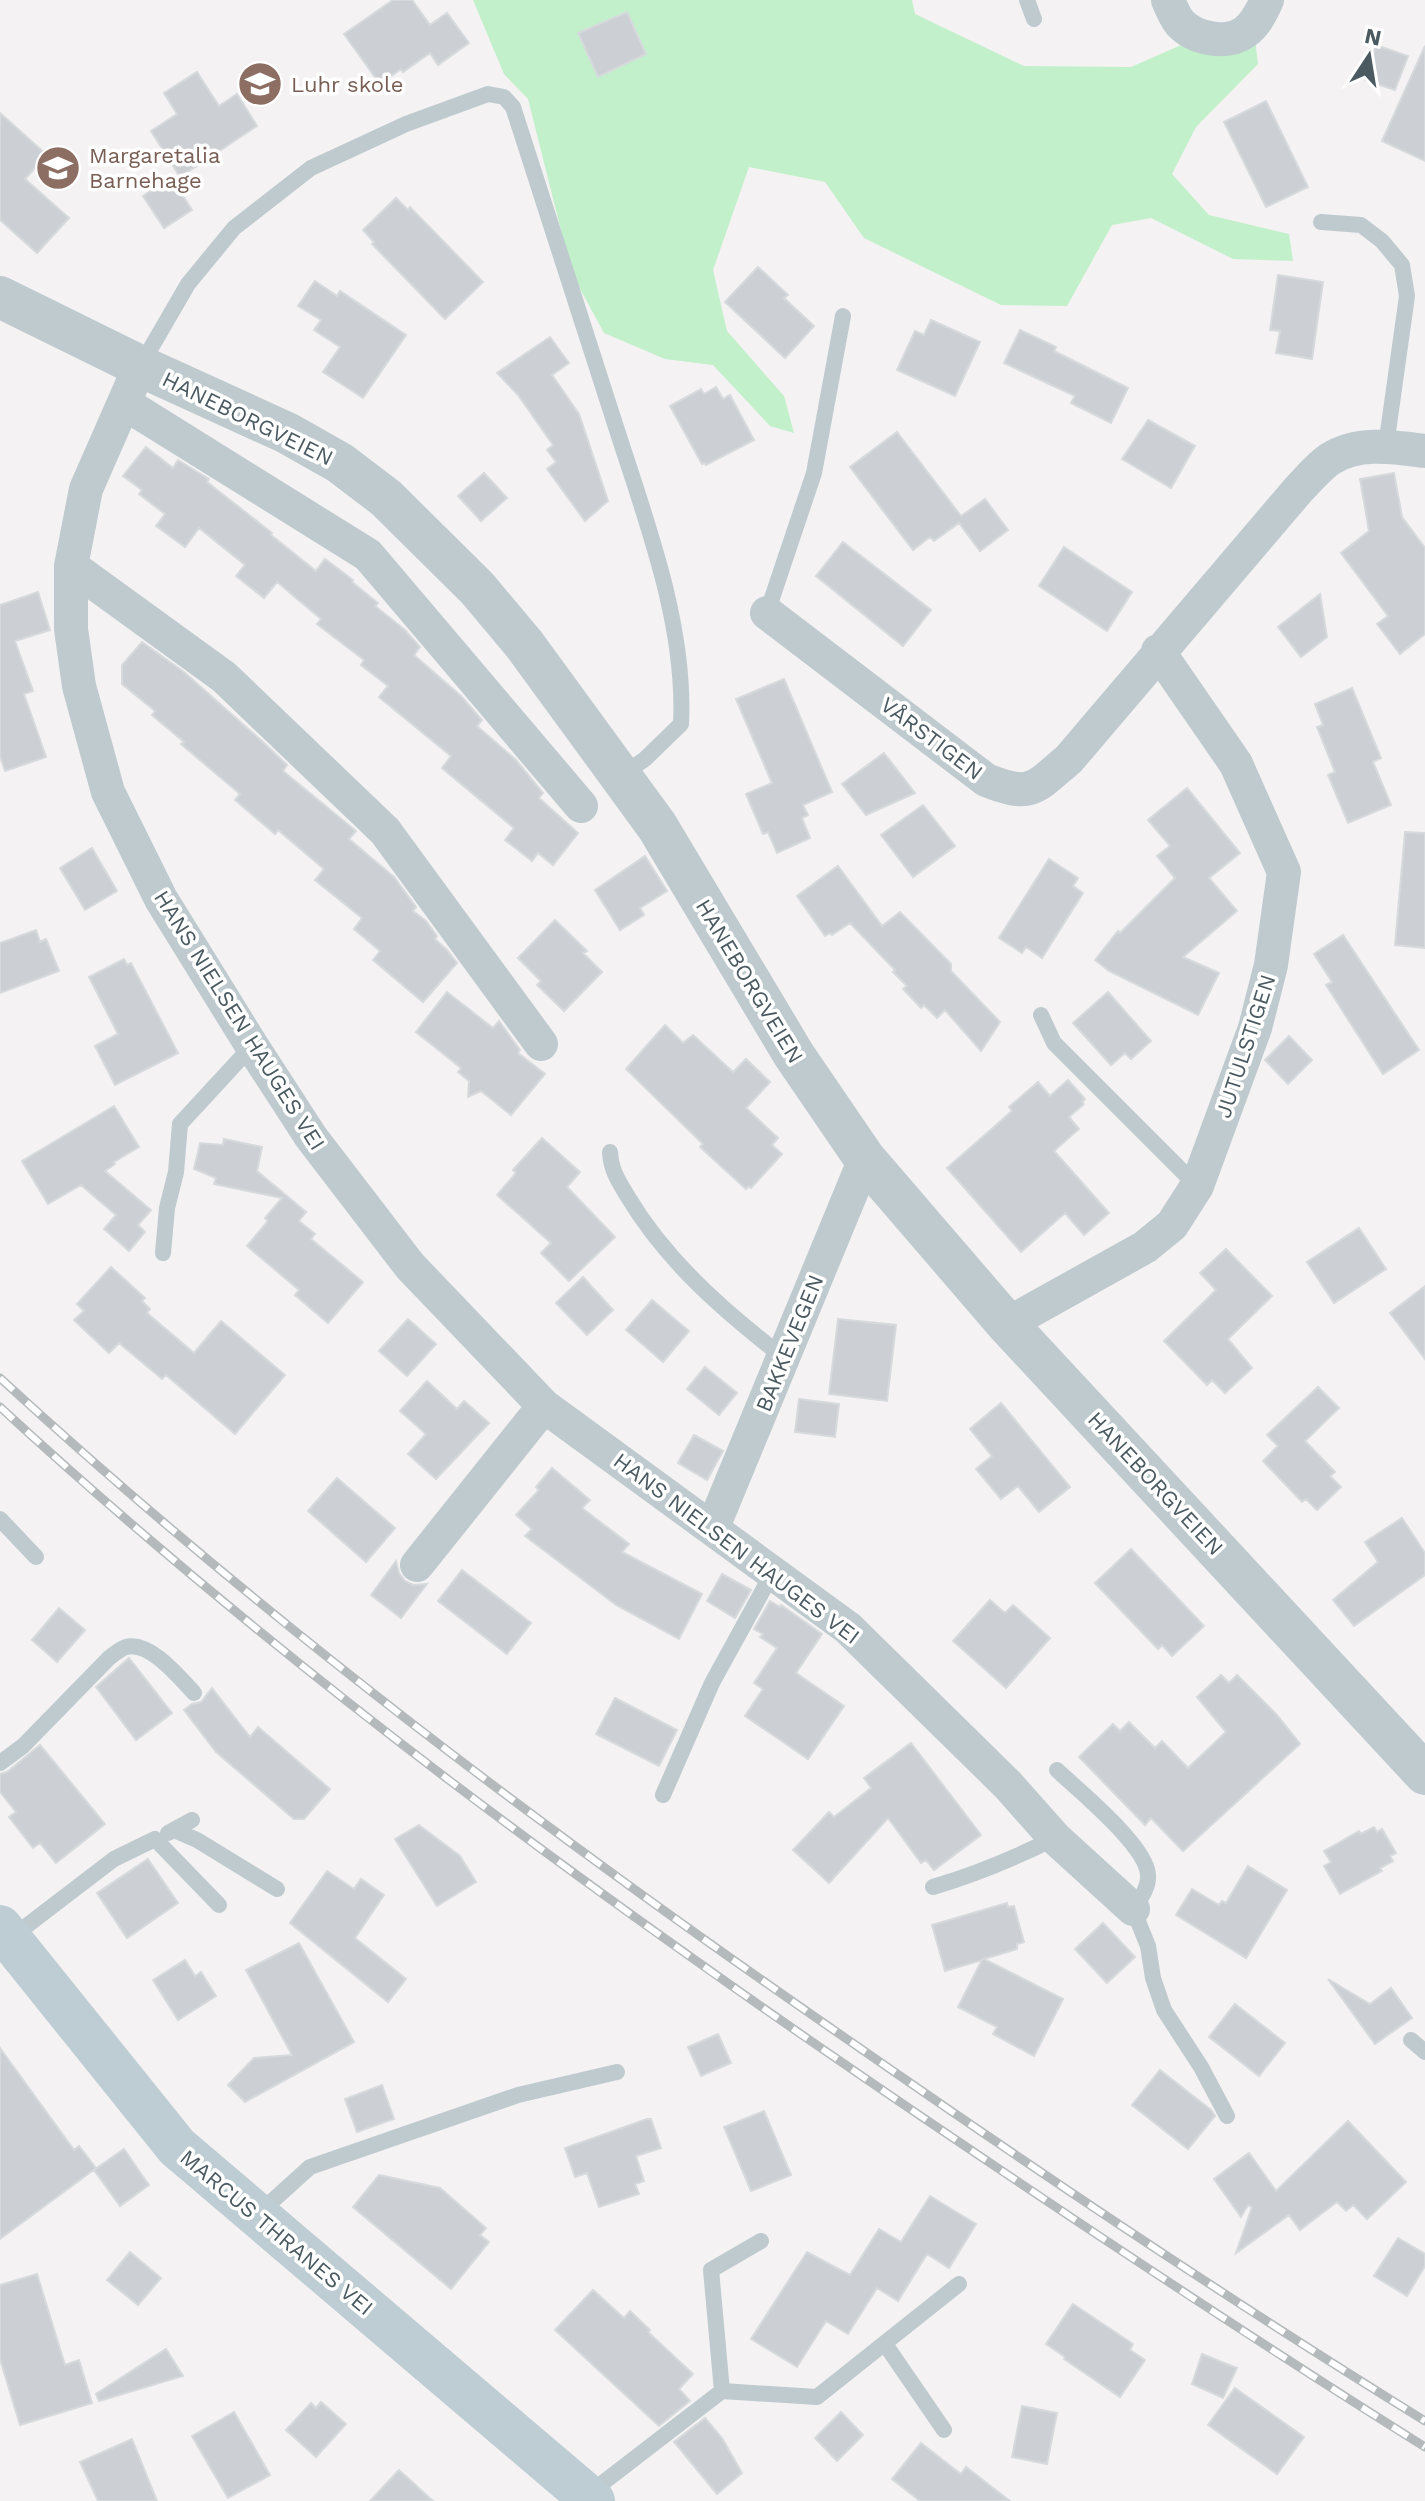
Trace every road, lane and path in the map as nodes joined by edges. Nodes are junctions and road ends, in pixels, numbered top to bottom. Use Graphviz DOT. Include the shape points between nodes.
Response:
graph roads {
  1 [pos="1027,0"];
  2 [pos="1168,0"];
  3 [pos="1267,0"];
  4 [pos="1034,19"];
  5 [pos="1321,222"];
  6 [pos="0,297"];
  7 [pos="843,316"];
  8 [pos="132,385"];
  9 [pos="1386,446"];
  10 [pos="1425,451"];
  11 [pos="71,566"];
  12 [pos="767,613"];
  13 [pos="1158,651"];
  14 [pos="621,776"];
  15 [pos="581,806"];
  16 [pos="1041,1015"];
  17 [pos="541,1044"];
  18 [pos="252,1046"];
  19 [pos="610,1152"];
  20 [pos="865,1159"];
  21 [pos="1197,1186"];
  22 [pos="163,1253"];
  23 [pos="1007,1324"];
  24 [pos="783,1357"];
  25 [pos="544,1406"];
  26 [pos="0,1519"];
  27 [pos="713,1527"];
  28 [pos="36,1557"];
  29 [pos="417,1565"];
  30 [pos="773,1572"];
  31 [pos="194,1693"];
  32 [pos="0,1763"];
  33 [pos="1057,1770"];
  34 [pos="1425,1774"];
  35 [pos="663,1795"];
  36 [pos="192,1820"];
  37 [pos="174,1830"];
  38 [pos="1055,1838"];
  39 [pos="155,1839"];
  40 [pos="933,1887"];
  41 [pos="277,1889"];
  42 [pos="219,1905"];
  43 [pos="1133,1909"];
  44 [pos="5,1932"];
  45 [pos="1411,2040"];
  46 [pos="1425,2052"];
  47 [pos="617,2072"];
  48 [pos="1227,2116"];
  49 [pos="256,2215"];
  50 [pos="761,2241"];
  51 [pos="959,2284"];
  52 [pos="885,2344"];
  53 [pos="722,2391"];
  54 [pos="944,2430"];
  55 [pos="584,2499"];
  1 -- 4 [label="lane"];
  2 -- 3 [label="street" via="1180,23 1203,37 1229,38 1245,32"];
  5 -- 9 [label="lane" via="1361,225 1402,265 1407,296"];
  6 -- 8 [label="street, HANEBORGVEIEN"];
  7 -- 12 [label="lane" via="814,473"];
  8 -- 11 [label="street, HANS NIELSEN HAUGES VEI" via="86,489"];
  8 -- 14 [label="street, HANEBORGVEIEN" via="287,433 340,463 386,498 477,588"];
  8 -- 14 [label="lane" via="188,284 234,228 311,168 406,124 488,94 504,97 513,107 659,562 679,663 681,724"];
  8 -- 15 [label="street" via="368,555"];
  9 -- 10 [label="street, VÅRSTIGEN"];
  9 -- 13 [label="street, VÅRSTIGEN" via="1331,459"];
  11 -- 17 [label="street" via="224,677 385,831"];
  11 -- 18 [label="street, HANS NIELSEN HAUGES VEI" via="71,629 79,686 108,792 161,899"];
  12 -- 13 [label="street, VÅRSTIGEN" via="986,780 1011,790 1039,784 1069,759"];
  13 -- 21 [label="street, JUTULSTIGEN" via="1236,764 1284,872 1271,965 1255,1028"];
  14 -- 20 [label="street, HANEBORGVEIEN" via="657,826 794,1055"];
  16 -- 21 [label="lane" via="1054,1043"];
  18 -- 22 [label="lane" via="180,1124"];
  18 -- 25 [label="street, HANS NIELSEN HAUGES VEI" via="311,1137 410,1266"];
  19 -- 24 [label="lane" via="611,1169 649,1232 717,1304"];
  20 -- 23 [label="street, HANEBORGVEIEN"];
  20 -- 24 [label="street, BAKKEVEGEN"];
  21 -- 23 [label="street, JUTULSTIGEN" via="1172,1225 1145,1247"];
  23 -- 34 [label="street, HANEBORGVEIEN"];
  24 -- 27 [label="street, BAKKEVEGEN"];
  25 -- 27 [label="street, HANS NIELSEN HAUGES VEI"];
  25 -- 29 [label="street"];
  26 -- 28 [label="lane"];
  27 -- 30 [label="street, HANS NIELSEN HAUGES VEI"];
  30 -- 35 [label="lane" via="712,1683"];
  30 -- 38 [label="street, HANS NIELSEN HAUGES VEI" via="848,1628"];
  31 -- 32 [label="lane" via="140,1646 123,1647"];
  33 -- 43 [label="lane" via="1132,1841 1146,1864 1149,1876"];
  36 -- 37 [label="lane"];
  37 -- 39 [label="lane"];
  37 -- 41 [label="lane"];
  38 -- 40 [label="lane"];
  38 -- 43 [label="street, HANS NIELSEN HAUGES VEI"];
  39 -- 42 [label="lane"];
  39 -- 44 [label="lane" via="114,1859"];
  43 -- 48 [label="lane" via="1164,2010"];
  44 -- 49 [label="main road, MARCUS THRANES VEI" via="177,2147"];
  45 -- 46 [label="lane"];
  47 -- 49 [label="lane" via="518,2095 310,2167"];
  49 -- 55 [label="main road, MARCUS THRANES VEI"];
  50 -- 53 [label="lane" via="711,2270"];
  51 -- 52 [label="lane"];
  52 -- 53 [label="lane" via="817,2397"];
  52 -- 54 [label="lane"];
  53 -- 55 [label="lane"];
}
